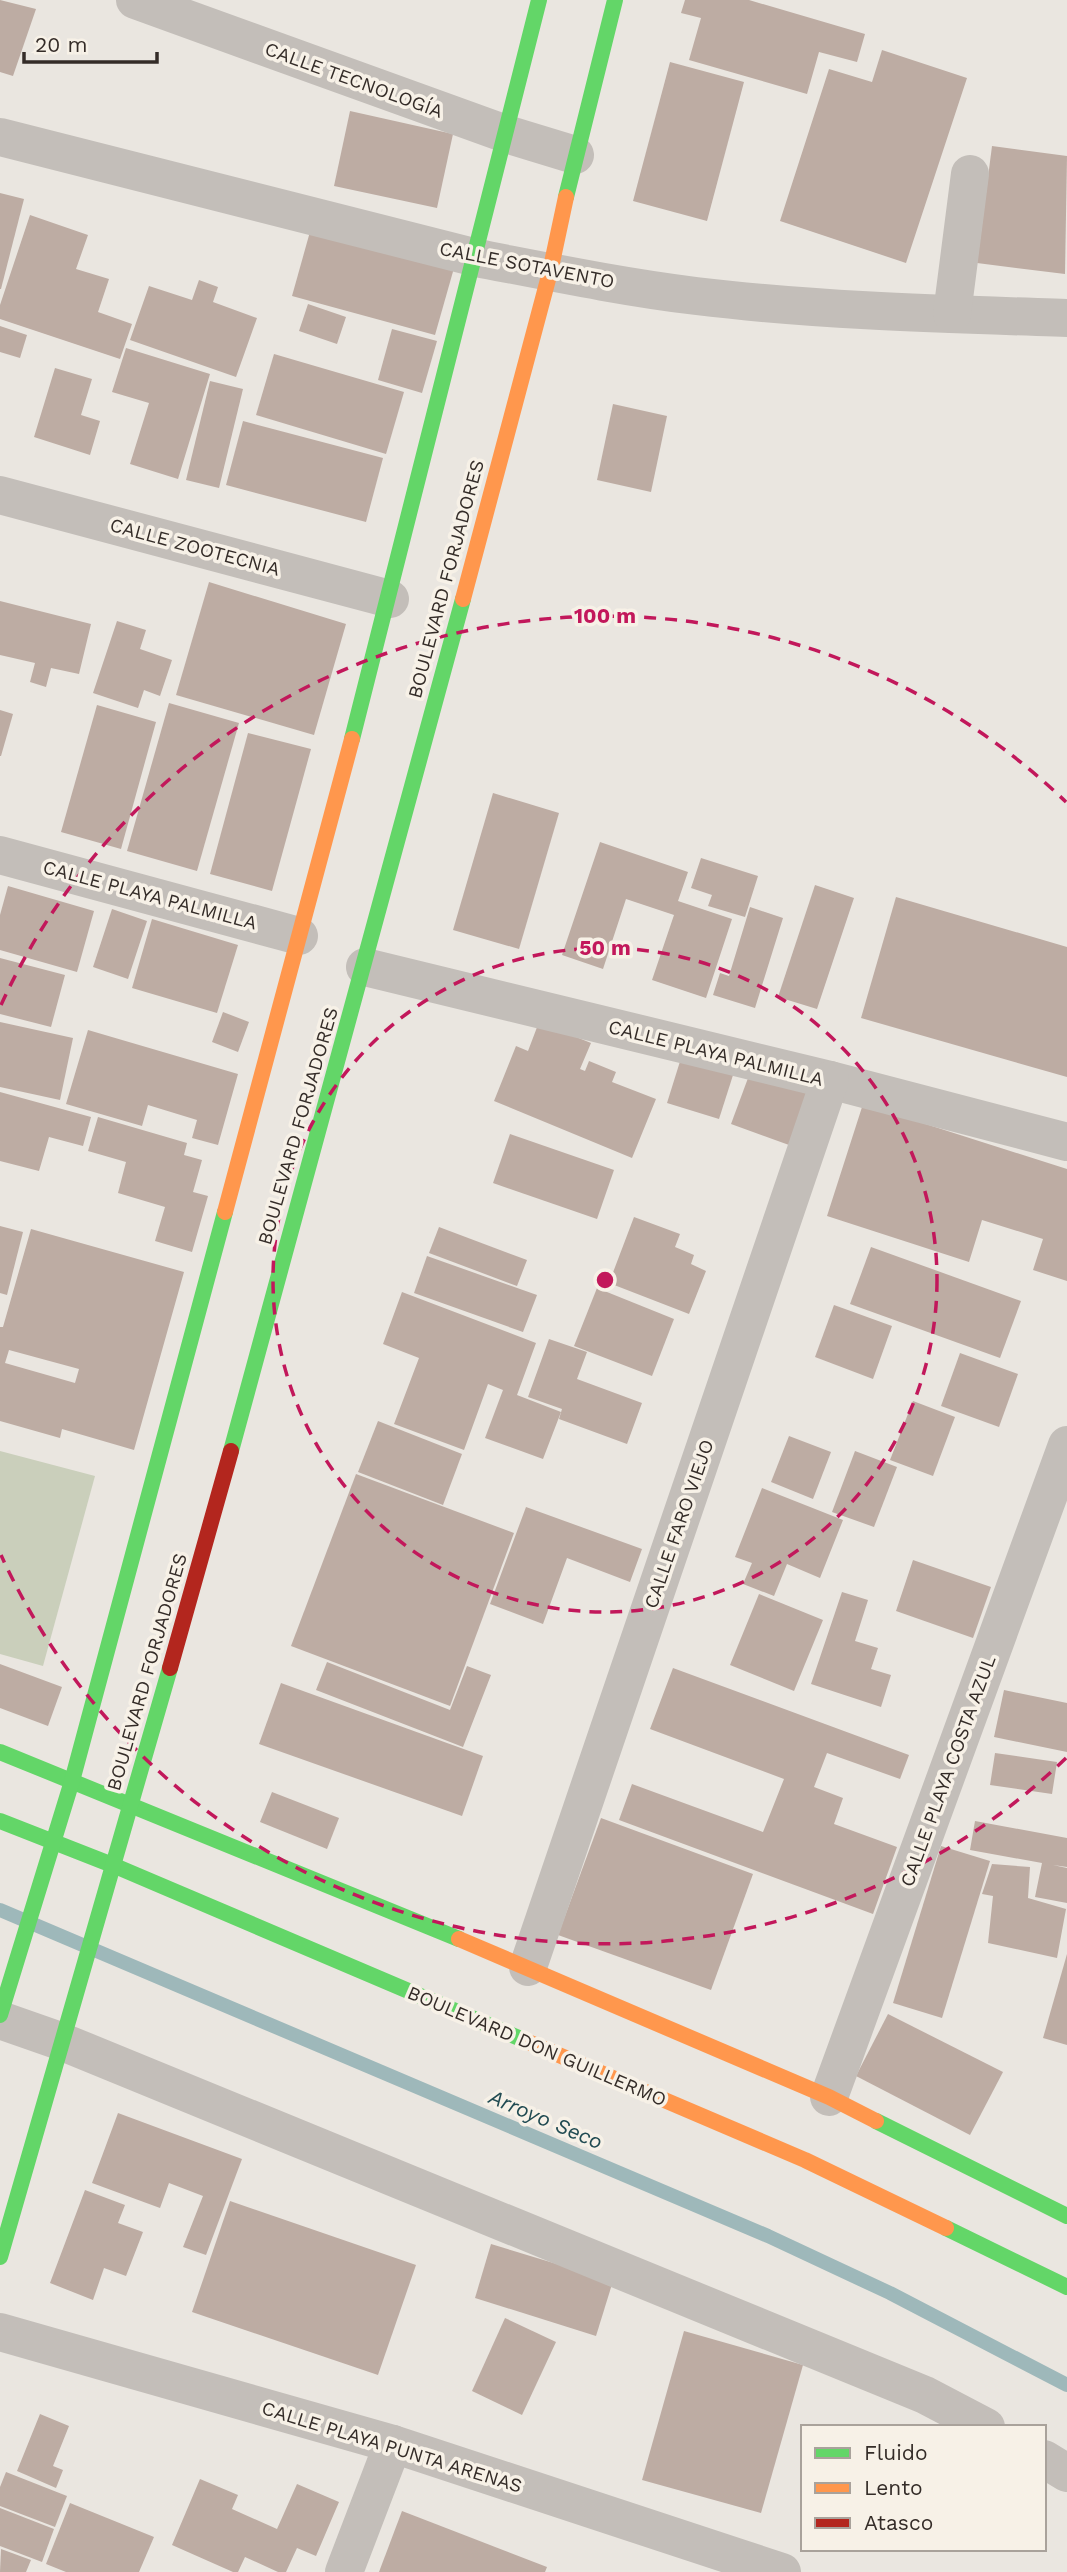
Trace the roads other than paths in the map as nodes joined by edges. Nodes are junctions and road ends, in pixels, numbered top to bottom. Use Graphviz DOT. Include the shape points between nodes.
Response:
graph roads {
  1 [pos="135,0"];
  2 [pos="539,0"];
  3 [pos="615,0"];
  4 [pos="506,134"];
  5 [pos="0,137"];
  6 [pos="575,155"];
  7 [pos="970,174"];
  8 [pos="477,258"];
  9 [pos="550,272"];
  10 [pos="952,314"];
  11 [pos="1067,318"];
  12 [pos="0,495"];
  13 [pos="390,599"];
  14 [pos="0,855"];
  15 [pos="299,936"];
  16 [pos="365,967"];
  17 [pos="830,1080"];
  18 [pos="1067,1143"];
  19 [pos="1067,1445"];
  20 [pos="0,1752"];
  21 [pos="72,1781"];
  22 [pos="132,1803"];
  23 [pos="0,1821"];
  24 [pos="53,1843"];
  25 [pos="115,1866"];
  26 [pos="528,1967"];
  27 [pos="0,2018"];
  28 [pos="65,2025"];
  29 [pos="829,2097"];
  30 [pos="1067,2216"];
  31 [pos="0,2257"];
  32 [pos="1067,2287"];
  33 [pos="0,2332"];
  34 [pos="982,2425"];
  35 [pos="393,2444"];
  36 [pos="1046,2460"];
  37 [pos="1067,2473"];
  38 [pos="344,2572"];
  39 [pos="782,2572"];
  1 -- 4 [label="street, CALLE TECNOLOGÍA"];
  2 -- 4 [label="street"];
  3 -- 6 [label="street, BOULEVARD FORJADORES"];
  4 -- 6 [label="street, CALLE TECNOLOGÍA"];
  4 -- 8 [label="street"];
  5 -- 8 [label="street, CALLE SOTAVENTO"];
  6 -- 9 [label="street, BOULEVARD FORJADORES"];
  7 -- 10 [label="street"];
  8 -- 9 [label="street, CALLE SOTAVENTO"];
  8 -- 13 [label="street"];
  9 -- 10 [label="street, CALLE SOTAVENTO" via="697,296"];
  9 -- 16 [label="street, BOULEVARD FORJADORES"];
  10 -- 11 [label="street, CALLE SOTAVENTO"];
  12 -- 13 [label="street, CALLE ZOOTECNIA"];
  13 -- 15 [label="street"];
  14 -- 15 [label="street, CALLE PLAYA PALMILLA"];
  15 -- 21 [label="street"];
  16 -- 17 [label="street, CALLE PLAYA PALMILLA"];
  16 -- 22 [label="street, BOULEVARD FORJADORES"];
  17 -- 18 [label="street, CALLE PLAYA PALMILLA"];
  17 -- 26 [label="street, CALLE FARO VIEJO"];
  19 -- 29 [label="street, CALLE PLAYA COSTA AZUL"];
  20 -- 21 [label="street"];
  21 -- 22 [label="street"];
  21 -- 24 [label="street"];
  22 -- 25 [label="street, BOULEVARD FORJADORES"];
  22 -- 26 [label="street"];
  23 -- 24 [label="street, BOULEVARD DON GUILLERMO"];
  24 -- 25 [label="street, BOULEVARD DON GUILLERMO"];
  24 -- 27 [label="street"];
  25 -- 28 [label="street, BOULEVARD FORJADORES"];
  25 -- 32 [label="street, BOULEVARD DON GUILLERMO" via="805,2160"];
  26 -- 29 [label="street"];
  27 -- 28 [label="street"];
  28 -- 31 [label="street, BOULEVARD FORJADORES"];
  28 -- 34 [label="street" via="925,2395"];
  29 -- 30 [label="street"];
  33 -- 35 [label="street, CALLE PLAYA PUNTA ARENAS"];
  35 -- 38 [label="street"];
  35 -- 39 [label="street, CALLE PLAYA PUNTA ARENAS"];
  36 -- 37 [label="street"];
}
